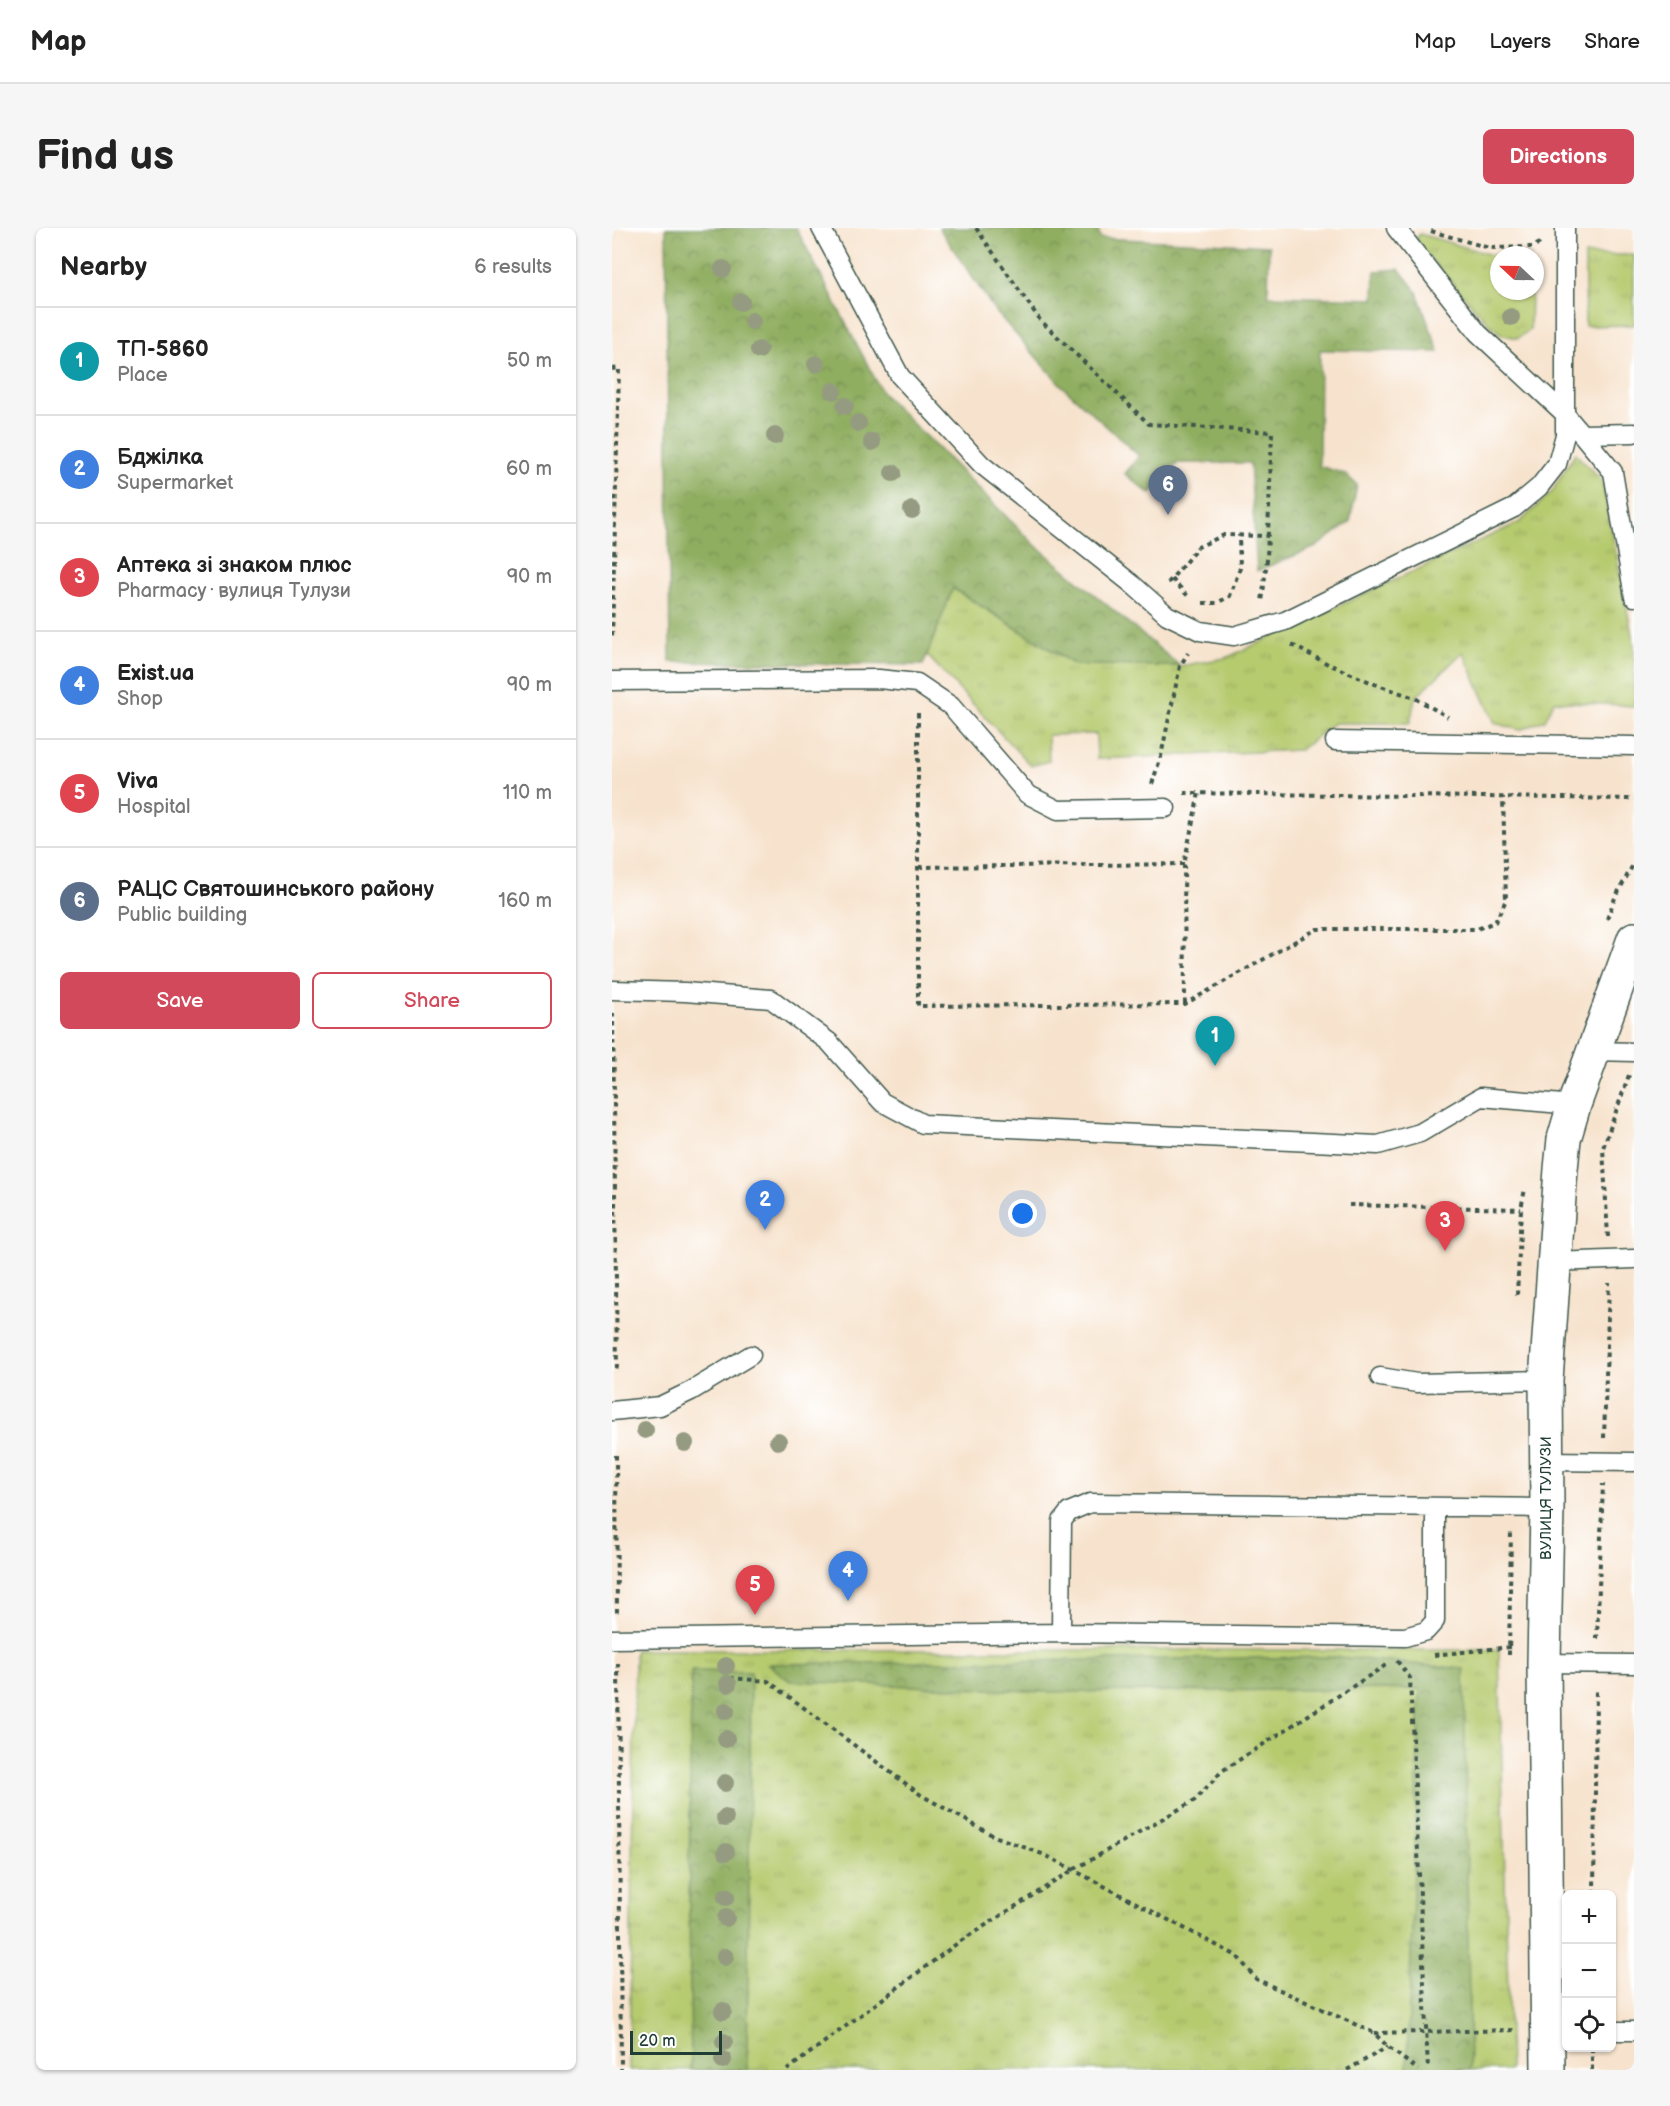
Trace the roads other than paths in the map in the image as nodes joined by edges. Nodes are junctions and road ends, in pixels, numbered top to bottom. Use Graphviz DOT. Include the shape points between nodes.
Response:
graph roads {
  1 [pos="820,228"];
  2 [pos="1396,228"];
  3 [pos="1565,229"];
  4 [pos="1565,414"];
  5 [pos="1634,433"];
  6 [pos="1583,434"];
  7 [pos="1634,597"];
  8 [pos="612,681"];
  9 [pos="1335,741"];
  10 [pos="1634,746"];
  11 [pos="1166,808"];
  12 [pos="1634,939"];
  13 [pos="612,990"];
  14 [pos="1593,1051"];
  15 [pos="1634,1052"];
  16 [pos="1574,1105"];
  17 [pos="1634,1259"];
  18 [pos="1554,1262"];
  19 [pos="751,1355"];
  20 [pos="1380,1377"];
  21 [pos="1546,1380"];
  22 [pos="612,1411"];
  23 [pos="1547,1461"];
  24 [pos="1634,1462"];
  25 [pos="1435,1507"];
  26 [pos="1547,1508"];
  27 [pos="1061,1633"];
  28 [pos="615,1639"];
  29 [pos="1545,1651"];
  30 [pos="1634,1664"];
  31 [pos="1557,2030"];
  32 [pos="1616,2031"];
  33 [pos="1634,2031"];
  34 [pos="1548,2070"];
  1 -- 4 [label="lane" via="900,376 982,465 1167,615 1200,631 1234,636 1285,621 1514,508 1539,487 1557,464 1565,435"];
  2 -- 4 [label="lane" via="1478,333"];
  3 -- 4 [label="lane"];
  4 -- 6 [label="lane"];
  5 -- 6 [label="lane"];
  6 -- 7 [label="lane" via="1613,472"];
  8 -- 11 [label="lane" via="917,682 951,706 1027,794 1058,810"];
  9 -- 10 [label="lane"];
  12 -- 14 [label="street, ВУЛИЦЯ ТУЛУЗИ"];
  13 -- 16 [label="lane" via="771,999 829,1042 882,1102 923,1124 1378,1144 1420,1133 1481,1097"];
  14 -- 15 [label="lane"];
  14 -- 16 [label="street, ВУЛИЦЯ ТУЛУЗИ"];
  16 -- 18 [label="street, ВУЛИЦЯ ТУЛУЗИ" via="1564,1139"];
  17 -- 18 [label="lane"];
  18 -- 21 [label="street, ВУЛИЦЯ ТУЛУЗИ"];
  19 -- 22 [label="lane" via="660,1406"];
  20 -- 21 [label="lane" via="1417,1383"];
  21 -- 23 [label="street, ВУЛИЦЯ ТУЛУЗИ"];
  23 -- 24 [label="lane"];
  23 -- 26 [label="street, ВУЛИЦЯ ТУЛУЗИ"];
  25 -- 26 [label="lane"];
  25 -- 27 [label="lane" via="1090,1503 1069,1512 1062,1521"];
  25 -- 27 [label="lane" via="1435,1621 1426,1631 1405,1637"];
  26 -- 29 [label="street, ВУЛИЦЯ ТУЛУЗИ"];
  27 -- 28 [label="lane"];
  29 -- 30 [label="lane"];
  29 -- 31 [label="street, ВУЛИЦЯ ТУЛУЗИ"];
  31 -- 34 [label="street, ВУЛИЦЯ ТУЛУЗИ"];
  32 -- 33 [label="lane"];
}
